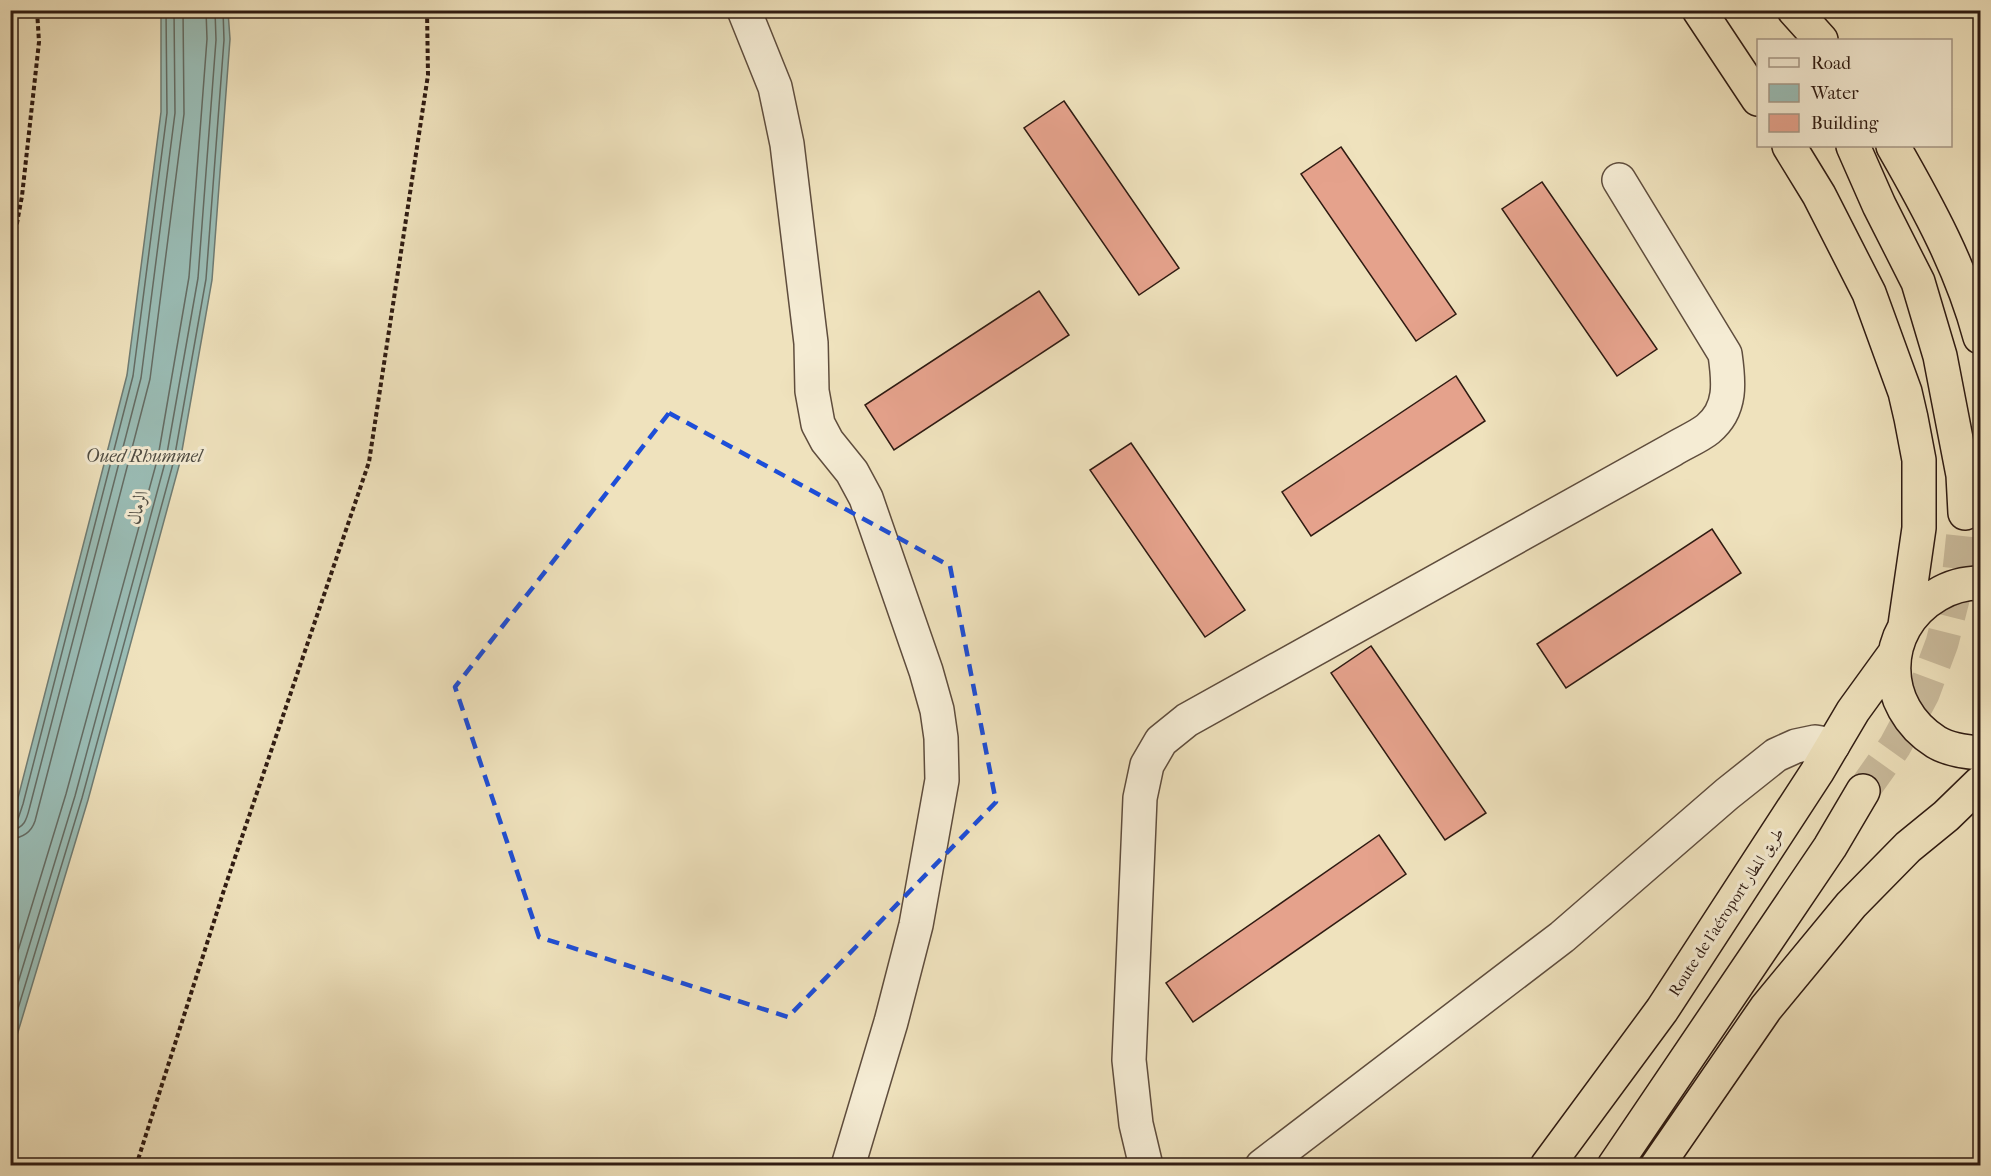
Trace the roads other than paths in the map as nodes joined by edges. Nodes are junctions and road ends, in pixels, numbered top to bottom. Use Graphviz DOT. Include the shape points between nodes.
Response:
graph roads {
  1 [pos="744,10"];
  2 [pos="1700,10"];
  3 [pos="1793,10"];
  4 [pos="1807,39"];
  5 [pos="1820,39"];
  6 [pos="1757,97"];
  7 [pos="1790,147"];
  8 [pos="1853,147"];
  9 [pos="1894,147"];
  10 [pos="1619,180"];
  11 [pos="1978,325"];
  12 [pos="1965,513"];
  13 [pos="1980,583"];
  14 [pos="1900,639"];
  15 [pos="1833,745"];
  16 [pos="1980,753"];
  17 [pos="1980,783"];
  18 [pos="1863,791"];
  19 [pos="848,1166"];
  20 [pos="1146,1166"];
  21 [pos="1262,1166"];
  22 [pos="1547,1166"];
  23 [pos="1614,1166"];
  24 [pos="1657,1166"];
  1 -- 19 [label="street" via="775,87 787,144 818,424 866,498 926,671 941,738 942,780 916,925"];
  2 -- 6 [label="highway"];
  3 -- 4 [label="highway"];
  3 -- 5 [label="highway"];
  7 -- 14 [label="highway, Route de l'aéroport طريق المطار" via="1819,195 1869,294 1911,418 1918,460 1920,528"];
  8 -- 12 [label="highway" via="1918,282 1940,356 1963,475"];
  9 -- 11 [label="highway" via="1935,220"];
  10 -- 20 [label="street" via="1725,354 1729,383 1725,409 1709,429 1186,720 1161,741 1147,765 1140,798 1129,1060 1136,1124"];
  13 -- 14 [label="highway" via="1949,588 1924,603"];
  14 -- 15 [label="highway, Route de l'aéroport طريق المطار"];
  14 -- 16 [label="highway" via="1894,680 1901,704 1917,726 1938,743"];
  15 -- 21 [label="street" via="1815,742 1776,755 1562,937"];
  15 -- 22 [label="highway, Route de l'aéroport طريق المطار" via="1662,1010"];
  17 -- 24 [label="highway" via="1851,905 1766,1008"];
  18 -- 23 [label="highway" via="1823,857"];
}
